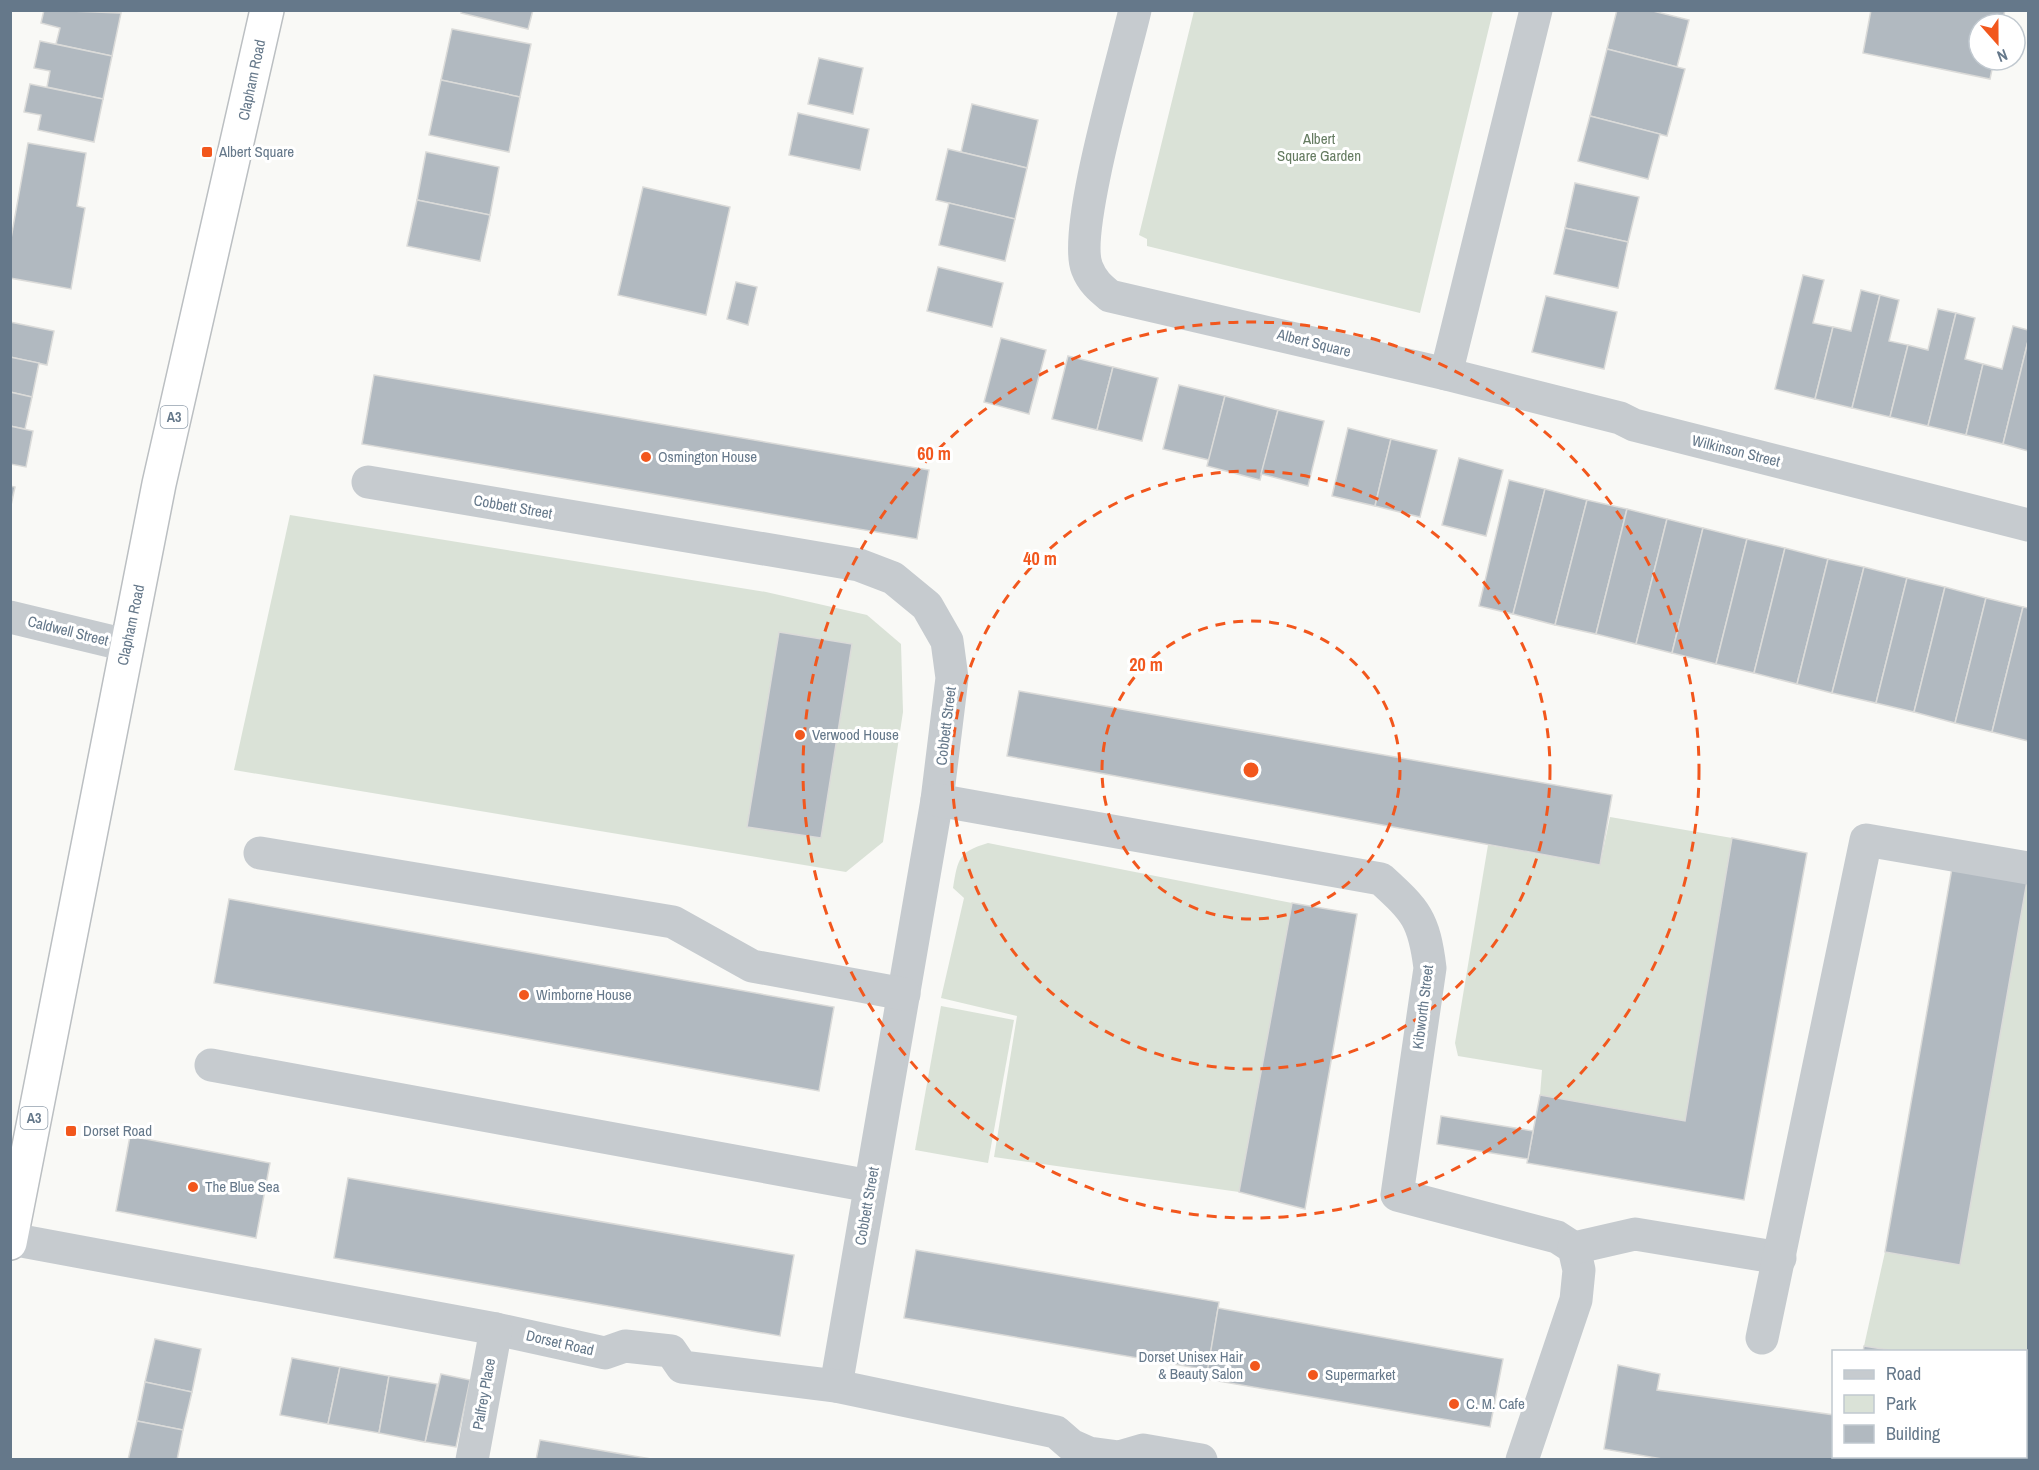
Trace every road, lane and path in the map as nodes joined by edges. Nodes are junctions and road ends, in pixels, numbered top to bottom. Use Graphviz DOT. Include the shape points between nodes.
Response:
graph roads {
  1 [pos="267,10"];
  2 [pos="1135,10"];
  3 [pos="1536,10"];
  4 [pos="1446,374"];
  5 [pos="368,482"];
  6 [pos="2028,525"];
  7 [pos="10,616"];
  8 [pos="126,645"];
  9 [pos="937,800"];
  10 [pos="260,853"];
  11 [pos="2028,868"];
  12 [pos="904,994"];
  13 [pos="211,1065"];
  14 [pos="870,1186"];
  15 [pos="11,1241"];
  16 [pos="1574,1248"];
  17 [pos="1780,1258"];
  18 [pos="496,1329"];
  19 [pos="1762,1338"];
  20 [pos="837,1386"];
  21 [pos="472,1460"];
  22 [pos="1201,1460"];
  23 [pos="1522,1460"];
  1 -- 8 [label="highway, Clapham Road / A3"];
  2 -- 4 [label="street, Albert Square" via="1085,220 1086,267 1095,284 1110,296"];
  3 -- 4 [label="street"];
  4 -- 6 [label="street, Wilkinson Street"];
  5 -- 9 [label="street, Cobbett Street" via="859,564 893,578 927,606 947,641 952,678"];
  7 -- 8 [label="street, Caldwell Street"];
  8 -- 15 [label="highway, Clapham Road / A3"];
  9 -- 12 [label="street, Cobbett Street"];
  9 -- 16 [label="street, Kibworth Street" via="1381,879 1414,909 1426,936 1430,968 1397,1195 1557,1237"];
  10 -- 12 [label="street" via="674,922 752,966"];
  11 -- 17 [label="street" via="1866,840"];
  12 -- 14 [label="street, Cobbett Street"];
  13 -- 14 [label="street"];
  14 -- 20 [label="street, Cobbett Street"];
  15 -- 18 [label="street, Dorset Road"];
  16 -- 17 [label="street" via="1635,1234"];
  16 -- 23 [label="street" via="1579,1270 1576,1300"];
  17 -- 19 [label="street"];
  18 -- 20 [label="street, Dorset Road" via="605,1353 625,1346 670,1351 682,1367"];
  18 -- 21 [label="street, Palfrey Place"];
  20 -- 22 [label="street, Dorset Road" via="1056,1432 1089,1453 1119,1457 1143,1450"];
}
